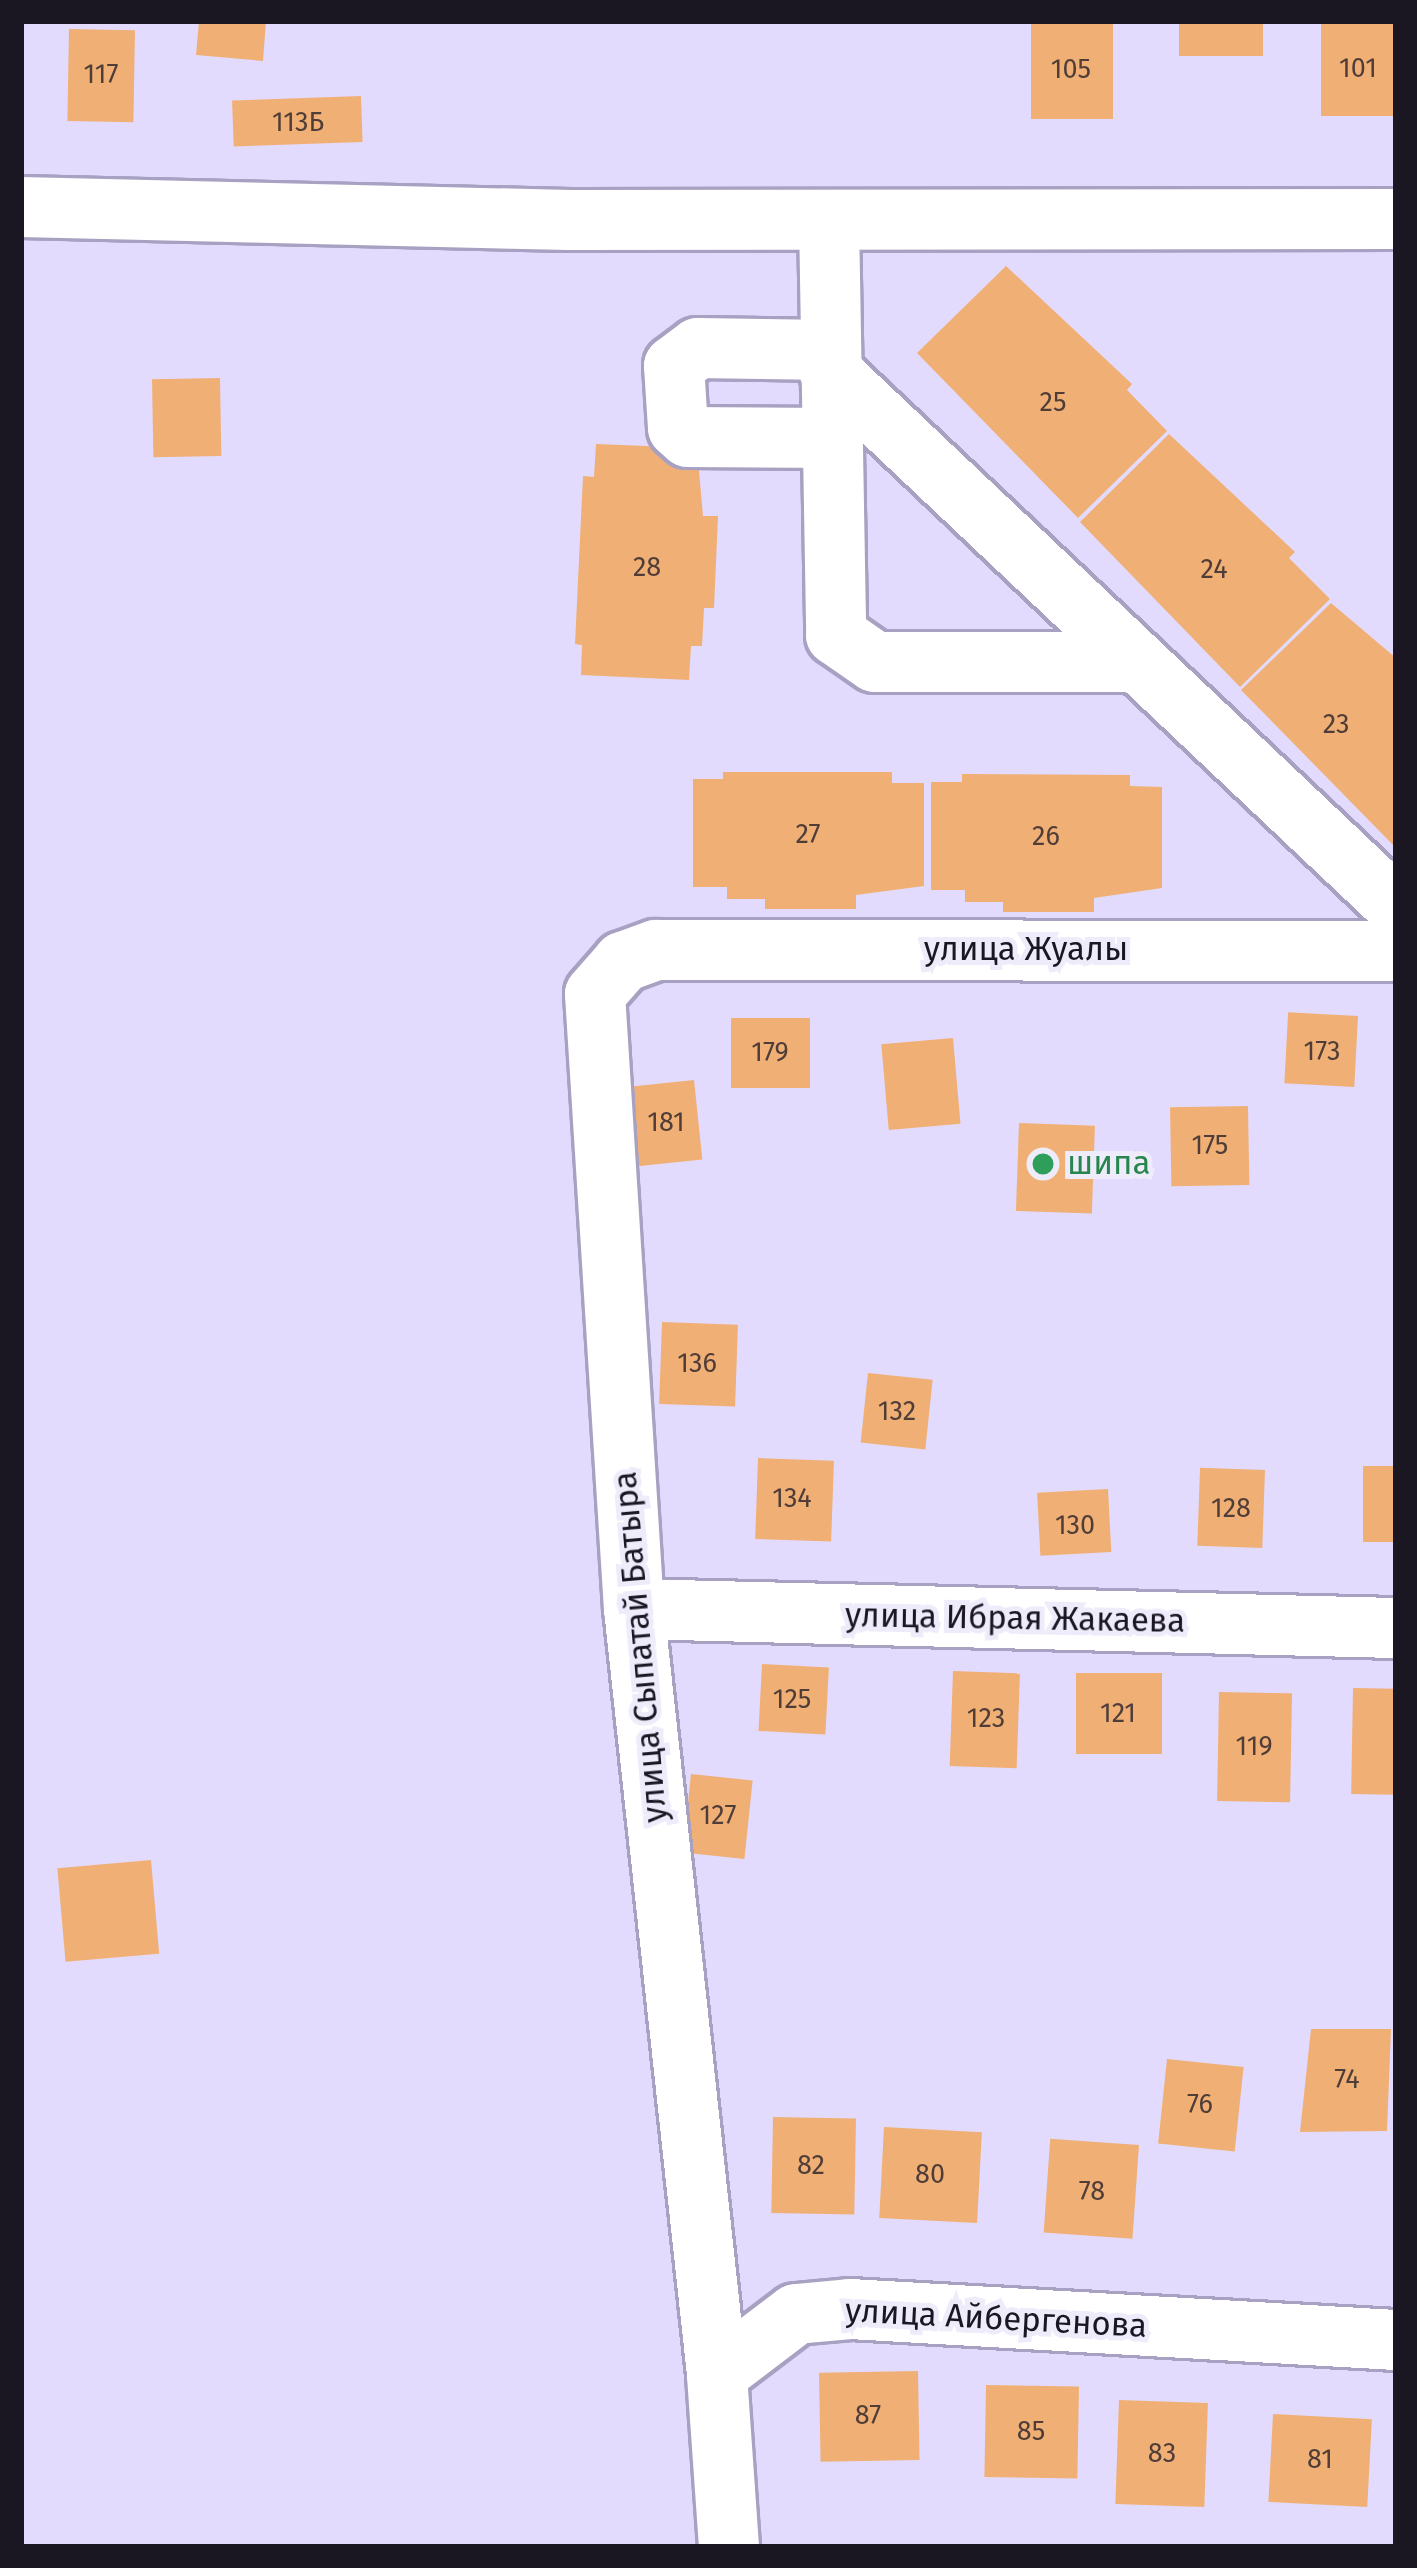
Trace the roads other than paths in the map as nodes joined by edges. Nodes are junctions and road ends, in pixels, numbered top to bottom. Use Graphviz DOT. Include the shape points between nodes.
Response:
graph roads {
  1 [pos="21,207"];
  2 [pos="1396,219"];
  3 [pos="829,220"];
  4 [pos="829,360"];
  5 [pos="829,438"];
  6 [pos="1137,662"];
  7 [pos="1396,906"];
  8 [pos="656,950"];
  9 [pos="1396,951"];
  10 [pos="634,1610"];
  11 [pos="1396,1628"];
  12 [pos="1396,2341"];
  13 [pos="717,2374"];
  14 [pos="729,2547"];
  1 -- 3 [label="street"];
  2 -- 3 [label="street"];
  3 -- 4 [label="street"];
  4 -- 5 [label="street"];
  4 -- 5 [label="street" via="698,348 674,366 678,428 688,437"];
  4 -- 6 [label="street"];
  5 -- 6 [label="street" via="836,635 875,662"];
  6 -- 7 [label="street"];
  8 -- 9 [label="street, улица Жуалы"];
  8 -- 10 [label="street, улица Сыпатай Батыра" via="623,962 595,994"];
  10 -- 11 [label="street, улица Ибрая Жакаева"];
  10 -- 13 [label="street, улица Сыпатай Батыра"];
  12 -- 13 [label="street, улица Айбергенова" via="850,2309 796,2314"];
  13 -- 14 [label="street"];
}
